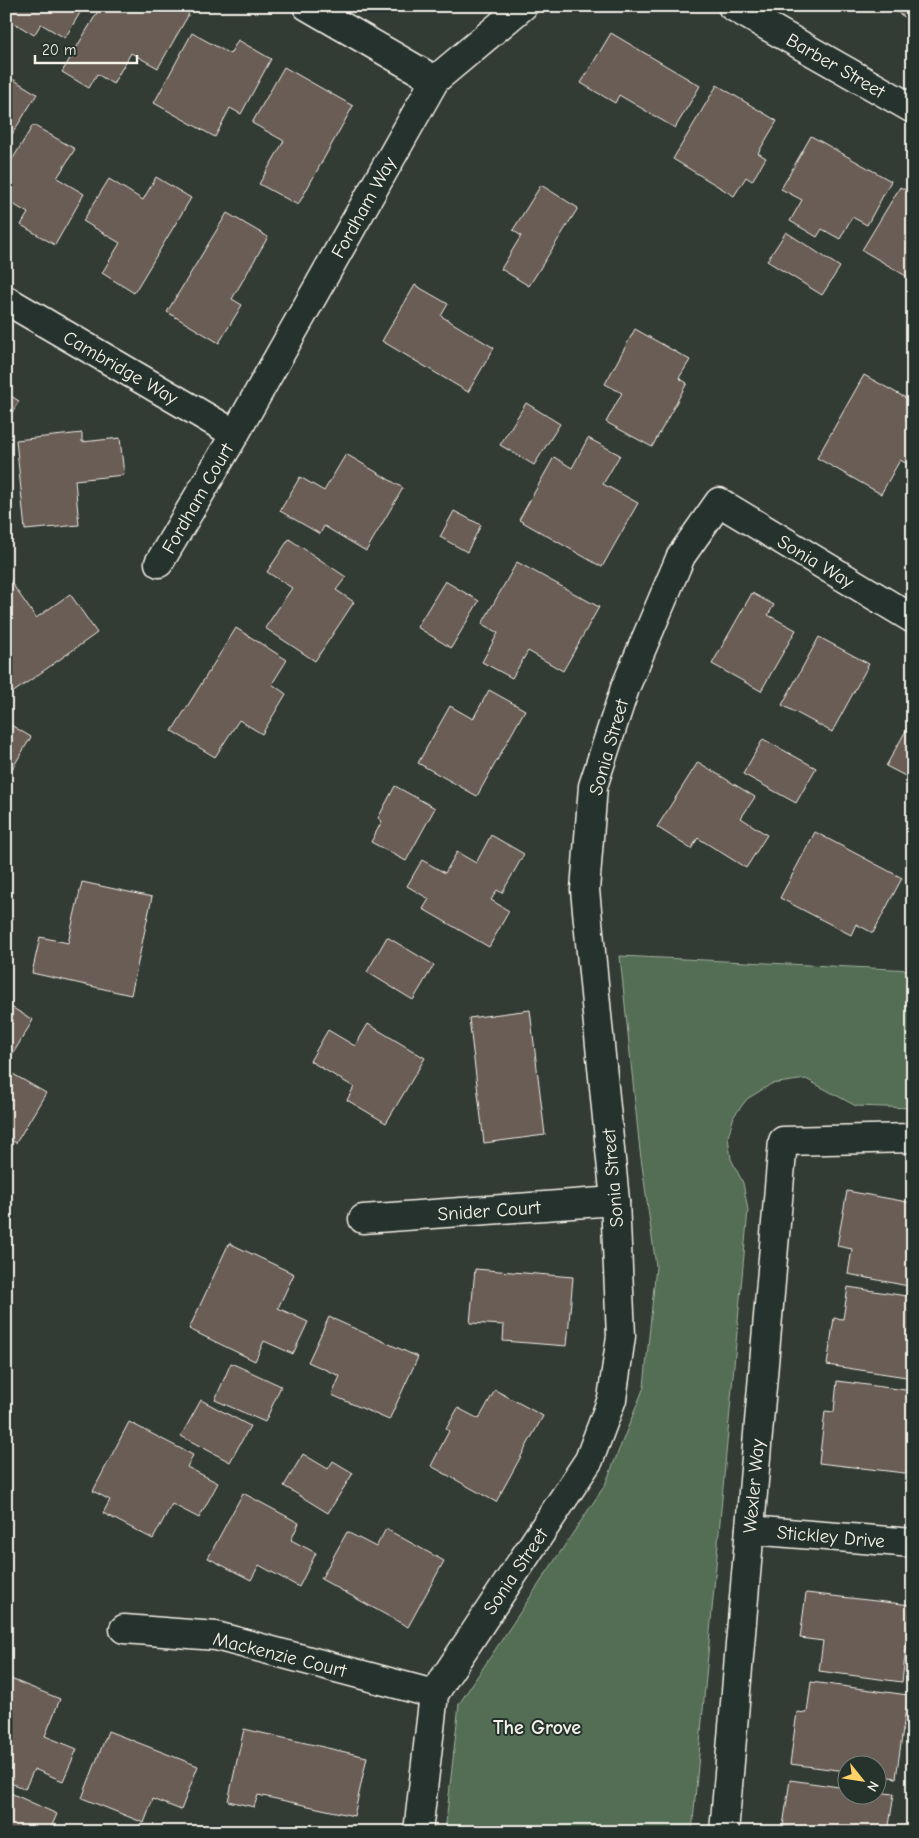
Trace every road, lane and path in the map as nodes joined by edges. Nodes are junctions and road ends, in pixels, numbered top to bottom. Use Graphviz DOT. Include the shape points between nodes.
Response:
graph roads {
  1 [pos="307,6"];
  2 [pos="523,6"];
  3 [pos="732,6"];
  4 [pos="435,80"];
  5 [pos="913,109"];
  6 [pos="6,300"];
  7 [pos="235,434"];
  8 [pos="719,502"];
  9 [pos="160,563"];
  10 [pos="913,619"];
  11 [pos="913,1138"];
  12 [pos="615,1201"];
  13 [pos="363,1219"];
  14 [pos="750,1530"];
  15 [pos="913,1543"];
  16 [pos="124,1629"];
  17 [pos="434,1694"];
  18 [pos="418,1832"];
  19 [pos="724,1832"];
  1 -- 4 [label="street"];
  2 -- 4 [label="street, Fordham Way"];
  3 -- 5 [label="street, Barber Street"];
  4 -- 7 [label="street, Fordham Way"];
  6 -- 7 [label="street, Cambridge Way"];
  7 -- 9 [label="street, Fordham Court"];
  8 -- 10 [label="street, Sonia Way"];
  8 -- 12 [label="street, Sonia Street" via="681,556 625,688 593,786 585,890"];
  11 -- 14 [label="street, Wexler Way" via="783,1141"];
  12 -- 13 [label="street, Snider Court"];
  12 -- 17 [label="street, Sonia Street" via="621,1336 609,1408 589,1460"];
  14 -- 15 [label="street, Stickley Drive"];
  14 -- 19 [label="street, Wexler Way"];
  16 -- 17 [label="street, Mackenzie Court" via="216,1636"];
  17 -- 18 [label="street, Sonia Street"];
}
